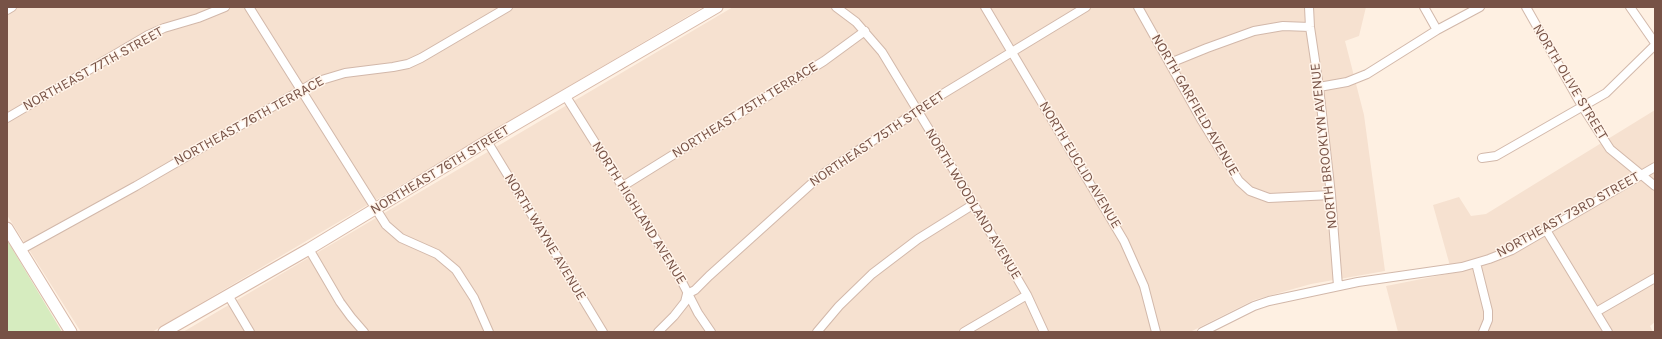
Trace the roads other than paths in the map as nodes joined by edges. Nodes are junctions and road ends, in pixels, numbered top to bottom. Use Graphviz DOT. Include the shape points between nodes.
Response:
graph roads {
  1 [pos="12,7"];
  2 [pos="225,7"];
  3 [pos="249,7"];
  4 [pos="508,7"];
  5 [pos="717,7"];
  6 [pos="836,7"];
  7 [pos="985,7"];
  8 [pos="1086,7"];
  9 [pos="1138,7"];
  10 [pos="1310,7"];
  11 [pos="1424,7"];
  12 [pos="1480,7"];
  13 [pos="1526,7"];
  14 [pos="1630,7"];
  15 [pos="7,10"];
  16 [pos="1310,26"];
  17 [pos="1437,30"];
  18 [pos="865,31"];
  19 [pos="1655,44"];
  20 [pos="1012,52"];
  21 [pos="1170,63"];
  22 [pos="1319,87"];
  23 [pos="300,90"];
  24 [pos="565,95"];
  25 [pos="1582,106"];
  26 [pos="918,111"];
  27 [pos="7,118"];
  28 [pos="487,141"];
  29 [pos="1482,158"];
  30 [pos="1655,166"];
  31 [pos="1641,174"];
  32 [pos="623,186"];
  33 [pos="1655,186"];
  34 [pos="1331,196"];
  35 [pos="974,204"];
  36 [pos="376,208"];
  37 [pos="7,228"];
  38 [pos="1546,230"];
  39 [pos="309,249"];
  40 [pos="20,250"];
  41 [pos="1476,264"];
  42 [pos="1655,278"];
  43 [pos="1338,286"];
  44 [pos="687,294"];
  45 [pos="228,295"];
  46 [pos="1027,295"];
  47 [pos="1596,312"];
  48 [pos="71,332"];
  49 [pos="164,332"];
  50 [pos="250,332"];
  51 [pos="364,332"];
  52 [pos="490,332"];
  53 [pos="603,332"];
  54 [pos="658,332"];
  55 [pos="711,332"];
  56 [pos="817,332"];
  57 [pos="964,332"];
  58 [pos="1044,332"];
  59 [pos="1156,332"];
  60 [pos="1202,332"];
  61 [pos="1483,332"];
  62 [pos="1608,332"];
  1 -- 15 [label="street"];
  2 -- 27 [label="street, NORTHEAST 77TH STREET" via="148,35"];
  3 -- 23 [label="street"];
  4 -- 23 [label="street, NORTHEAST 76TH TERRACE" via="408,64 335,75"];
  5 -- 24 [label="street, NORTHEAST 76TH STREET"];
  6 -- 18 [label="street, NORTH WOODLAND AVENUE"];
  7 -- 20 [label="street, NORTH EUCLID AVENUE"];
  8 -- 20 [label="street, NORTHEAST 75TH STREET"];
  9 -- 21 [label="street, NORTH GARFIELD AVENUE"];
  10 -- 16 [label="street, NORTH BROOKLYN AVENUE"];
  11 -- 17 [label="street"];
  12 -- 17 [label="street"];
  13 -- 25 [label="street, NORTH OLIVE STREET"];
  14 -- 19 [label="street"];
  16 -- 21 [label="street" via="1283,26 1254,31"];
  16 -- 22 [label="street, NORTH BROOKLYN AVENUE"];
  17 -- 22 [label="street" via="1368,74 1347,82"];
  18 -- 26 [label="street, NORTH WOODLAND AVENUE" via="882,52"];
  18 -- 32 [label="street, NORTHEAST 75TH TERRACE" via="824,61"];
  19 -- 25 [label="street" via="1609,90"];
  20 -- 26 [label="street, NORTHEAST 75TH STREET"];
  20 -- 59 [label="street, NORTH EUCLID AVENUE" via="1124,240 1144,286"];
  21 -- 34 [label="street, NORTH GARFIELD AVENUE" via="1235,178 1242,185 1269,198"];
  22 -- 34 [label="street, NORTH BROOKLYN AVENUE"];
  23 -- 36 [label="street"];
  23 -- 40 [label="street, NORTHEAST 76TH TERRACE"];
  24 -- 28 [label="street, NORTHEAST 76TH STREET"];
  24 -- 32 [label="street, NORTH HIGHLAND AVENUE"];
  25 -- 29 [label="street" via="1496,156"];
  25 -- 31 [label="street, NORTH OLIVE STREET" via="1610,149"];
  26 -- 35 [label="street, NORTH WOODLAND AVENUE"];
  26 -- 44 [label="street, NORTHEAST 75TH STREET" via="820,176 695,290"];
  28 -- 36 [label="street, NORTHEAST 76TH STREET"];
  28 -- 53 [label="street, NORTH WAYNE AVENUE"];
  30 -- 31 [label="street, NORTHEAST 73RD STREET"];
  31 -- 33 [label="street, NORTH OLIVE STREET"];
  31 -- 38 [label="street, NORTHEAST 73RD STREET"];
  32 -- 44 [label="street, NORTH HIGHLAND AVENUE" via="680,278"];
  34 -- 43 [label="street, NORTH BROOKLYN AVENUE"];
  35 -- 46 [label="street, NORTH WOODLAND AVENUE"];
  35 -- 56 [label="street" via="918,239 872,274"];
  36 -- 39 [label="street, NORTHEAST 76TH STREET"];
  36 -- 52 [label="street" via="386,225 394,232 409,243 437,254 456,270 474,298"];
  37 -- 40 [label="street"];
  38 -- 41 [label="street, NORTHEAST 73RD STREET" via="1512,250"];
  38 -- 47 [label="street"];
  39 -- 45 [label="street, NORTHEAST 76TH STREET"];
  39 -- 51 [label="street" via="340,302"];
  40 -- 48 [label="street"];
  41 -- 43 [label="street, NORTHEAST 73RD STREET"];
  41 -- 61 [label="street" via="1488,311 1488,320"];
  42 -- 47 [label="street"];
  43 -- 60 [label="street, NORTHEAST 73RD STREET" via="1254,306"];
  44 -- 54 [label="street, NORTHEAST 75TH STREET" via="685,302"];
  44 -- 55 [label="street, NORTH HIGHLAND AVENUE"];
  45 -- 49 [label="street, NORTHEAST 76TH STREET"];
  45 -- 50 [label="street"];
  46 -- 57 [label="street"];
  46 -- 58 [label="street, NORTH WOODLAND AVENUE"];
  47 -- 62 [label="street"];
}
